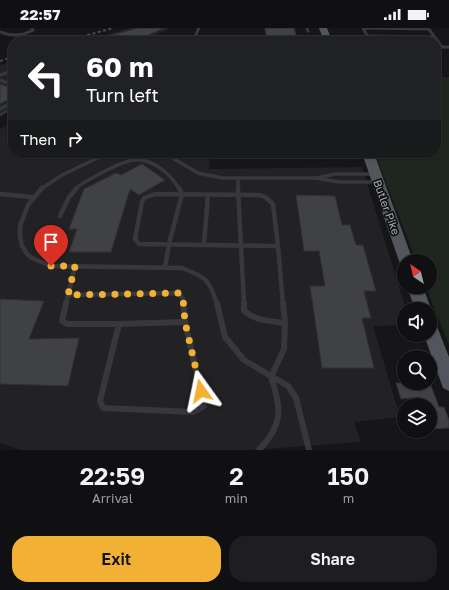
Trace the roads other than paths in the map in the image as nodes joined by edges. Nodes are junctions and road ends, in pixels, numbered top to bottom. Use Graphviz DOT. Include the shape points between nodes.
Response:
graph roads {
  1 [pos="32,28"];
  2 [pos="428,28"];
  3 [pos="0,32"];
  4 [pos="367,36"];
  5 [pos="442,47"];
  6 [pos="449,47"];
  7 [pos="98,158"];
  8 [pos="172,158"];
  9 [pos="370,158"];
  10 [pos="238,178"];
  11 [pos="316,178"];
  12 [pos="376,178"];
  13 [pos="0,194"];
  14 [pos="182,194"];
  15 [pos="208,195"];
  16 [pos="240,195"];
  17 [pos="32,197"];
  18 [pos="60,216"];
  19 [pos="169,244"];
  20 [pos="204,244"];
  21 [pos="242,245"];
  22 [pos="278,246"];
  23 [pos="403,254"];
  24 [pos="75,266"];
  25 [pos="165,267"];
  26 [pos="68,295"];
  27 [pos="185,322"];
  28 [pos="285,323"];
  29 [pos="119,324"];
  30 [pos="435,342"];
  31 [pos="271,377"];
  32 [pos="449,382"];
  33 [pos="260,450"];
  34 [pos="309,450"];
  1 -- 3 [label="lane" via="33,30 28,33 18,36 8,36"];
  2 -- 4 [label="lane" via="363,28"];
  5 -- 6 [label="lane"];
  7 -- 17 [label="lane" via="47,183"];
  8 -- 10 [label="lane" via="198,173"];
  9 -- 12 [label="main road, Butler Pike"];
  10 -- 11 [label="lane"];
  10 -- 16 [label="lane"];
  11 -- 12 [label="lane" via="335,174"];
  11 -- 12 [label="lane" via="341,182"];
  12 -- 23 [label="main road, Butler Pike"];
  13 -- 17 [label="lane"];
  14 -- 15 [label="lane"];
  14 -- 18 [label="lane" via="170,175 148,160 136,159 78,187 69,197"];
  14 -- 19 [label="lane"];
  14 -- 19 [label="lane" via="151,195 142,202 135,241 139,244"];
  15 -- 16 [label="lane"];
  15 -- 20 [label="lane"];
  16 -- 21 [label="lane"];
  16 -- 22 [label="lane" via="259,195 273,204"];
  17 -- 24 [label="lane" via="18,231 27,254 51,266"];
  19 -- 20 [label="lane"];
  19 -- 25 [label="lane"];
  20 -- 21 [label="lane"];
  21 -- 22 [label="lane"];
  21 -- 28 [label="lane" via="244,311 251,317 263,321"];
  22 -- 28 [label="lane"];
  24 -- 25 [label="lane"];
  24 -- 26 [label="lane"];
  25 -- 31 [label="lane" via="182,268 201,275 212,288 225,337 244,360"];
  26 -- 27 [label="lane" via="179,293 183,298"];
  26 -- 29 [label="lane" via="62,321 67,324"];
  27 -- 29 [label="lane"];
  27 -- 29 [label="lane" via="204,406 194,412 103,408 100,401"];
  28 -- 31 [label="lane" via="284,349"];
  30 -- 32 [label="main road"];
  31 -- 33 [label="lane" via="280,404 279,423"];
  31 -- 34 [label="lane" via="288,386 296,398"];
}
